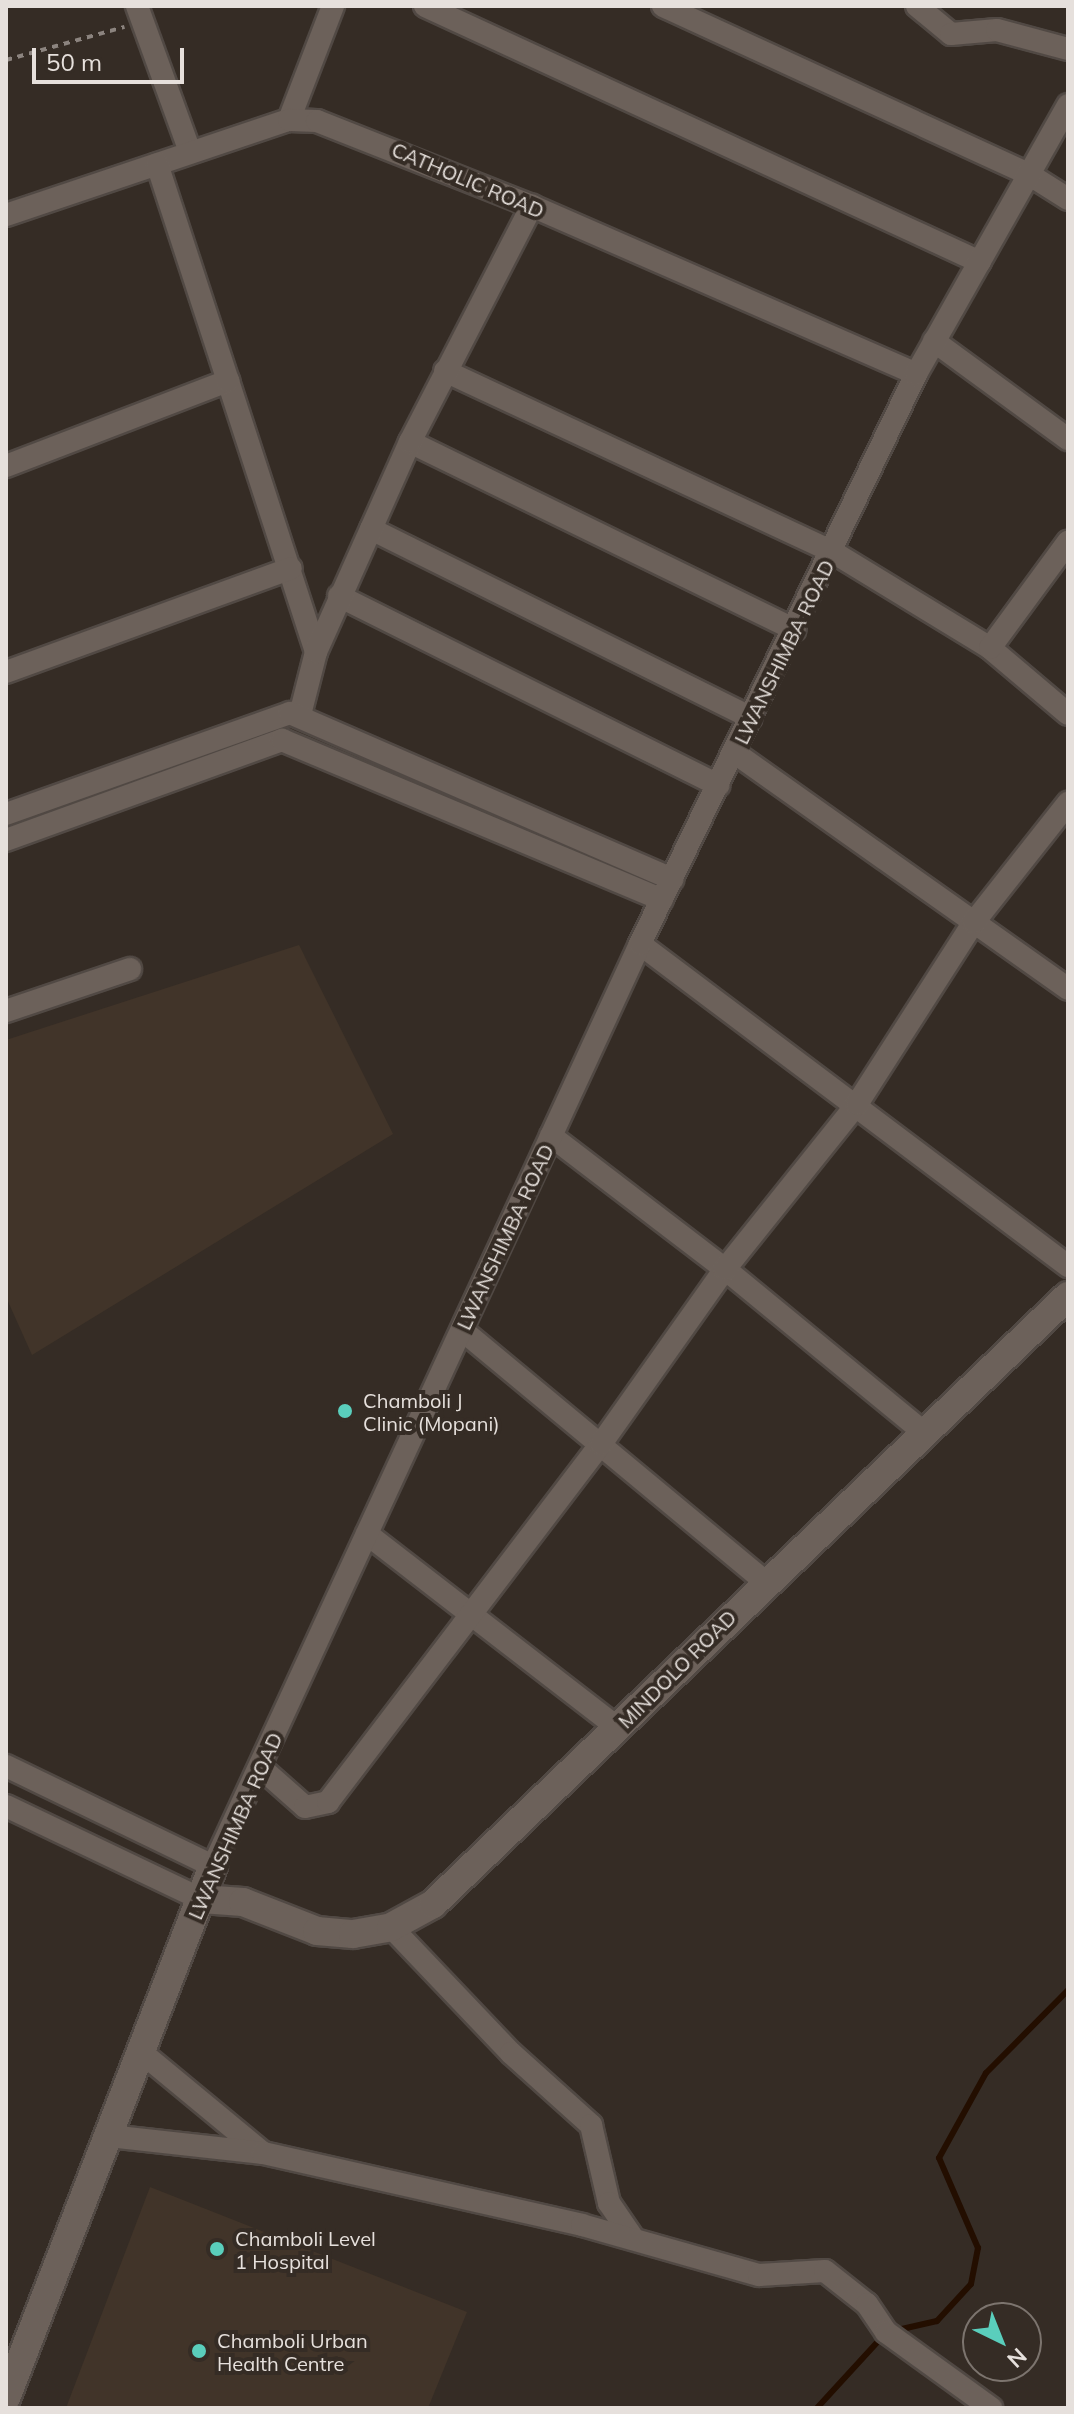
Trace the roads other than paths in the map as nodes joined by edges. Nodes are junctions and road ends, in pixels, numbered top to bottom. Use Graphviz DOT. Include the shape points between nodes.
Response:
graph roads {
  1 [pos="333,6"];
  2 [pos="425,6"];
  3 [pos="663,6"];
  4 [pos="917,6"];
  5 [pos="139,14"];
  6 [pos="1068,49"];
  7 [pos="1068,105"];
  8 [pos="289,120"];
  9 [pos="190,152"];
  10 [pos="157,164"];
  11 [pos="1030,175"];
  12 [pos="1068,199"];
  13 [pos="532,206"];
  14 [pos="6,215"];
  15 [pos="980,262"];
  16 [pos="934,341"];
  17 [pos="445,371"];
  18 [pos="916,374"];
  19 [pos="228,381"];
  20 [pos="1068,439"];
  21 [pos="410,442"];
  22 [pos="6,466"];
  23 [pos="371,529"];
  24 [pos="1068,542"];
  25 [pos="833,552"];
  26 [pos="291,568"];
  27 [pos="339,596"];
  28 [pos="795,630"];
  29 [pos="990,648"];
  30 [pos="316,652"];
  31 [pos="6,672"];
  32 [pos="1068,714"];
  33 [pos="300,715"];
  34 [pos="751,718"];
  35 [pos="735,753"];
  36 [pos="718,785"];
  37 [pos="1068,803"];
  38 [pos="6,814"];
  39 [pos="6,840"];
  40 [pos="672,879"];
  41 [pos="662,900"];
  42 [pos="974,922"];
  43 [pos="640,944"];
  44 [pos="130,969"];
  45 [pos="1068,989"];
  46 [pos="6,1011"];
  47 [pos="857,1104"];
  48 [pos="551,1136"];
  49 [pos="1068,1266"];
  50 [pos="725,1269"];
  51 [pos="1068,1296"];
  52 [pos="462,1330"];
  53 [pos="927,1435"];
  54 [pos="601,1444"];
  55 [pos="367,1534"];
  56 [pos="766,1582"];
  57 [pos="471,1615"];
  58 [pos="618,1728"];
  59 [pos="6,1766"];
  60 [pos="260,1767"];
  61 [pos="6,1806"];
  62 [pos="213,1866"];
  63 [pos="201,1899"];
  64 [pos="243,1902"];
  65 [pos="391,1927"];
  66 [pos="141,2052"];
  67 [pos="109,2136"];
  68 [pos="263,2153"];
  69 [pos="633,2238"];
  70 [pos="6,2398"];
  71 [pos="991,2408"];
  1 -- 8 [label="street"];
  2 -- 15 [label="street"];
  3 -- 11 [label="street"];
  4 -- 6 [label="street" via="951,34 997,30"];
  5 -- 9 [label="street"];
  7 -- 11 [label="street, LWANSHIMBA ROAD"];
  8 -- 9 [label="street, CATHOLIC ROAD"];
  8 -- 13 [label="street, CATHOLIC ROAD" via="339,126"];
  9 -- 10 [label="street, CATHOLIC ROAD"];
  10 -- 14 [label="street, CATHOLIC ROAD"];
  10 -- 19 [label="street"];
  11 -- 12 [label="street"];
  11 -- 15 [label="street, LWANSHIMBA ROAD"];
  13 -- 17 [label="street"];
  13 -- 18 [label="street, CATHOLIC ROAD"];
  15 -- 16 [label="street, LWANSHIMBA ROAD"];
  16 -- 18 [label="street, LWANSHIMBA ROAD"];
  16 -- 20 [label="street"];
  17 -- 21 [label="street"];
  17 -- 25 [label="street"];
  18 -- 25 [label="street, LWANSHIMBA ROAD"];
  19 -- 22 [label="street"];
  19 -- 26 [label="street"];
  21 -- 23 [label="street"];
  21 -- 28 [label="street"];
  23 -- 27 [label="street"];
  23 -- 34 [label="street"];
  24 -- 29 [label="street"];
  25 -- 28 [label="street, LWANSHIMBA ROAD"];
  25 -- 29 [label="street"];
  26 -- 30 [label="street"];
  26 -- 31 [label="street"];
  27 -- 30 [label="street"];
  27 -- 36 [label="street"];
  28 -- 34 [label="street, LWANSHIMBA ROAD"];
  29 -- 32 [label="street"];
  30 -- 33 [label="street"];
  33 -- 38 [label="street" via="280,715"];
  33 -- 40 [label="street"];
  34 -- 35 [label="street, LWANSHIMBA ROAD"];
  35 -- 36 [label="street, LWANSHIMBA ROAD"];
  35 -- 42 [label="street"];
  36 -- 40 [label="street, LWANSHIMBA ROAD"];
  37 -- 42 [label="street"];
  39 -- 41 [label="street" via="282,740"];
  40 -- 41 [label="street, LWANSHIMBA ROAD"];
  41 -- 43 [label="street, LWANSHIMBA ROAD"];
  42 -- 45 [label="street"];
  42 -- 47 [label="street"];
  43 -- 47 [label="street"];
  43 -- 48 [label="street, LWANSHIMBA ROAD"];
  44 -- 46 [label="street"];
  47 -- 49 [label="street"];
  47 -- 50 [label="street"];
  48 -- 50 [label="street"];
  48 -- 52 [label="street, LWANSHIMBA ROAD"];
  50 -- 53 [label="street"];
  50 -- 54 [label="street"];
  51 -- 53 [label="street, MINDOLO ROAD"];
  52 -- 54 [label="street"];
  52 -- 55 [label="street, LWANSHIMBA ROAD"];
  53 -- 56 [label="street, MINDOLO ROAD"];
  54 -- 56 [label="street"];
  54 -- 57 [label="street"];
  55 -- 57 [label="street"];
  55 -- 60 [label="street, LWANSHIMBA ROAD"];
  56 -- 58 [label="street, MINDOLO ROAD"];
  57 -- 58 [label="street"];
  57 -- 60 [label="street" via="328,1802 305,1807"];
  58 -- 65 [label="street, MINDOLO ROAD" via="470,1874"];
  59 -- 62 [label="street"];
  60 -- 62 [label="street, LWANSHIMBA ROAD"];
  61 -- 63 [label="street"];
  62 -- 63 [label="street, LWANSHIMBA ROAD"];
  62 -- 64 [label="street, MINDOLO ROAD"];
  63 -- 64 [label="street, MINDOLO ROAD"];
  63 -- 66 [label="street, LWANSHIMBA ROAD"];
  64 -- 65 [label="street, MINDOLO ROAD" via="317,1931 353,1934"];
  65 -- 69 [label="street" via="511,2053 591,2125 609,2203"];
  66 -- 67 [label="street, LWANSHIMBA ROAD"];
  66 -- 68 [label="street"];
  67 -- 68 [label="street"];
  67 -- 70 [label="street, LWANSHIMBA ROAD"];
  68 -- 69 [label="street"];
  69 -- 71 [label="street" via="759,2275 825,2271 867,2304 886,2332"];
}
